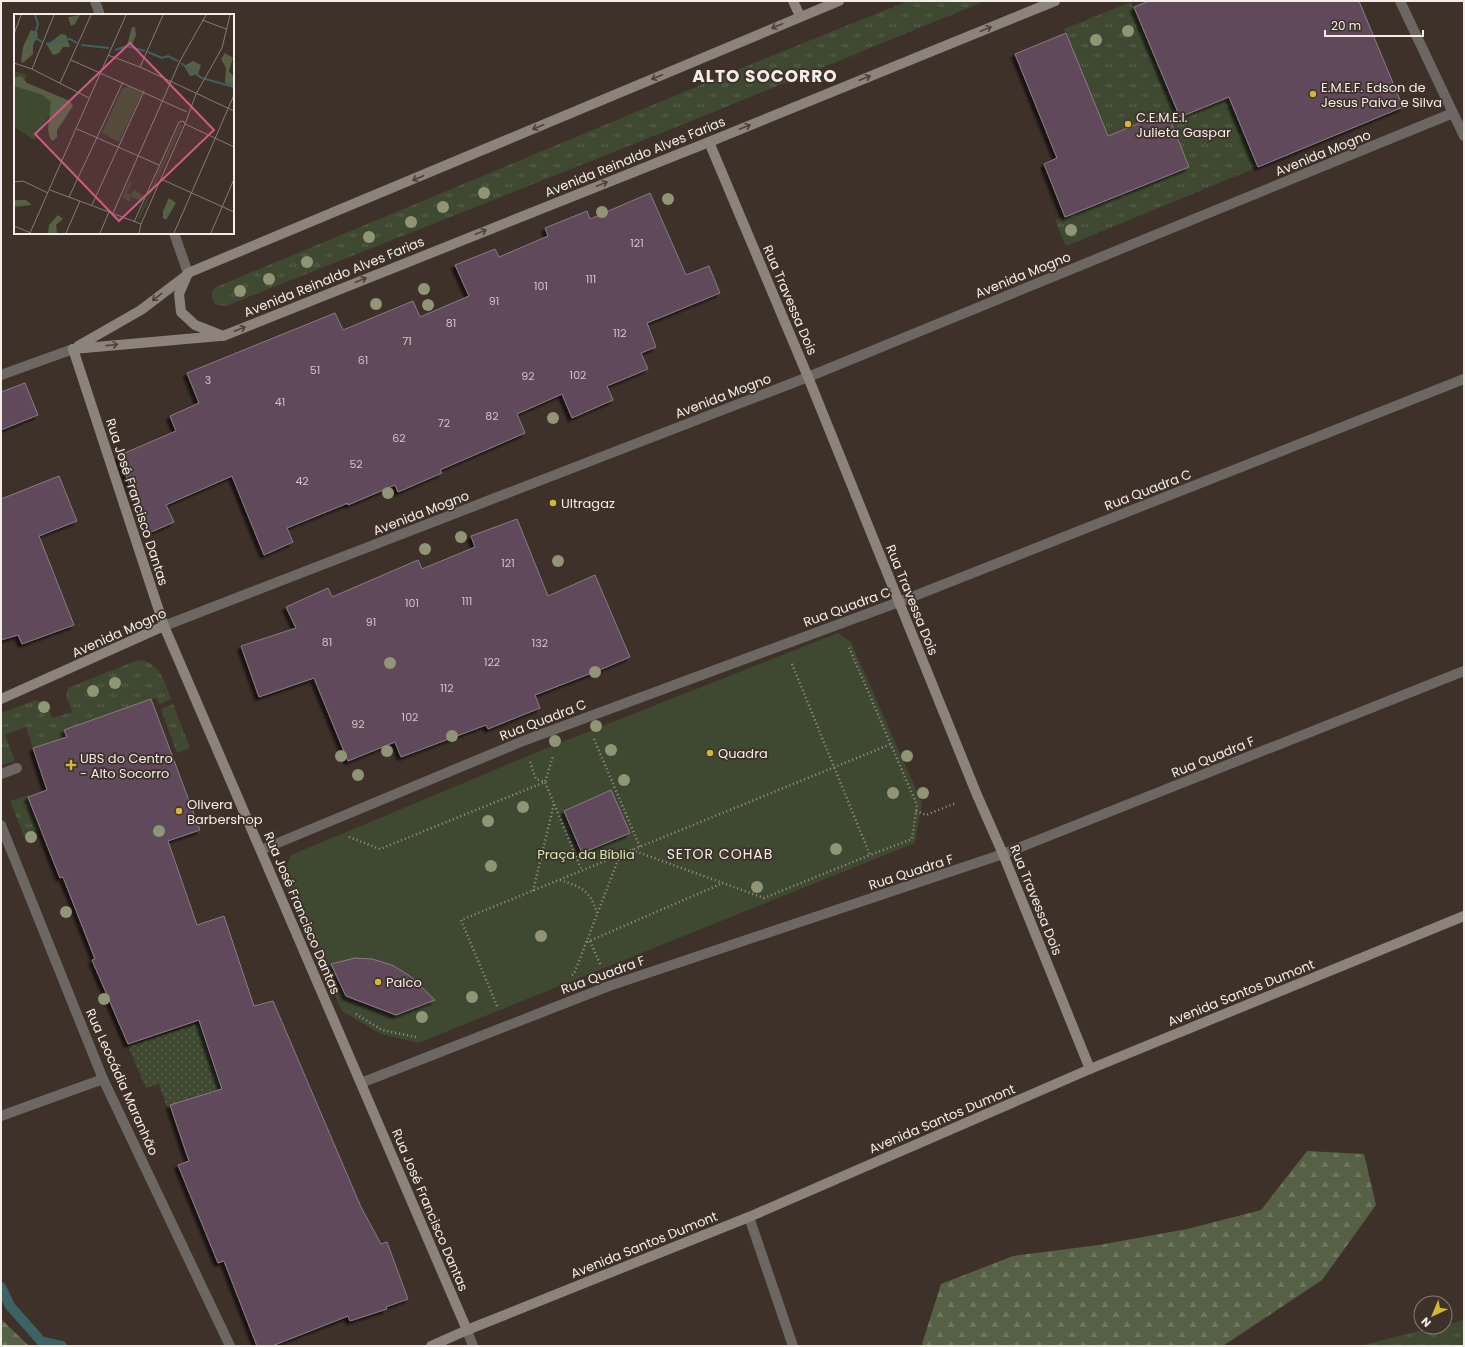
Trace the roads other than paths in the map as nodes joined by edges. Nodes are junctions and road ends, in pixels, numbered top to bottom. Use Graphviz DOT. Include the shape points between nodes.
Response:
graph roads {
  1 [pos="95,1"];
  2 [pos="793,1"];
  3 [pos="839,1"];
  4 [pos="1055,1"];
  5 [pos="1400,1"];
  6 [pos="100,14"];
  7 [pos="800,16"];
  8 [pos="1453,114"];
  9 [pos="1464,136"];
  10 [pos="709,142"];
  11 [pos="174,234"];
  12 [pos="188,274"];
  13 [pos="223,336"];
  14 [pos="73,349"];
  15 [pos="1,375"];
  16 [pos="808,377"];
  17 [pos="1464,379"];
  18 [pos="899,602"];
  19 [pos="164,626"];
  20 [pos="1464,671"];
  21 [pos="1,699"];
  22 [pos="18,768"];
  23 [pos="1,774"];
  24 [pos="1,825"];
  25 [pos="261,850"];
  26 [pos="1003,854"];
  27 [pos="1464,916"];
  28 [pos="1090,1069"];
  29 [pos="103,1079"];
  30 [pos="361,1083"];
  31 [pos="1,1116"];
  32 [pos="749,1217"];
  33 [pos="467,1330"];
  34 [pos="230,1346"];
  35 [pos="431,1346"];
  36 [pos="474,1346"];
  37 [pos="793,1346"];
  1 -- 6 [label="street"];
  2 -- 7 [label="street"];
  3 -- 7 [label="street, Avenida Reinaldo Alves Farias"];
  10 -- 4 [label="street, Avenida Reinaldo Alves Farias, one-way"];
  5 -- 8 [label="street"];
  7 -- 12 [label="street, Avenida Reinaldo Alves Farias, one-way"];
  8 -- 9 [label="street"];
  8 -- 16 [label="street, Avenida Mogno"];
  13 -- 10 [label="street, Avenida Reinaldo Alves Farias, one-way"];
  10 -- 16 [label="street, Rua Travessa Dois"];
  11 -- 12 [label="street"];
  12 -- 13 [label="street" via="179,294 181,312 195,325"];
  12 -- 14 [label="street, Avenida Reinaldo Alves Farias, one-way" via="141,310"];
  14 -- 13 [label="street, Avenida Reinaldo Alves Farias, one-way"];
  14 -- 15 [label="street, Avenida Reinaldo Alves Farias"];
  14 -- 19 [label="street, Rua José Francisco Dantas"];
  16 -- 18 [label="street, Rua Travessa Dois"];
  16 -- 19 [label="street, Avenida Mogno"];
  17 -- 18 [label="street, Rua Quadra C"];
  18 -- 25 [label="street, Rua Quadra C" via="523,741"];
  18 -- 26 [label="street, Rua Travessa Dois"];
  19 -- 21 [label="street, Avenida Mogno"];
  19 -- 25 [label="street, Rua José Francisco Dantas"];
  20 -- 26 [label="street, Rua Quadra F"];
  22 -- 23 [label="street"];
  24 -- 29 [label="street, Rua Leocádia Maranhão"];
  25 -- 30 [label="street, Rua José Francisco Dantas"];
  26 -- 28 [label="street, Rua Travessa Dois"];
  26 -- 30 [label="street, Rua Quadra F" via="609,986"];
  27 -- 28 [label="street, Avenida Santos Dumont"];
  28 -- 32 [label="street, Avenida Santos Dumont"];
  29 -- 31 [label="street"];
  29 -- 34 [label="street, Rua Leocádia Maranhão"];
  30 -- 33 [label="street, Rua José Francisco Dantas"];
  32 -- 33 [label="street, Avenida Santos Dumont"];
  32 -- 37 [label="street"];
  33 -- 35 [label="street, Avenida Santos Dumont"];
  33 -- 36 [label="street, Rua José Francisco Dantas"];
}
